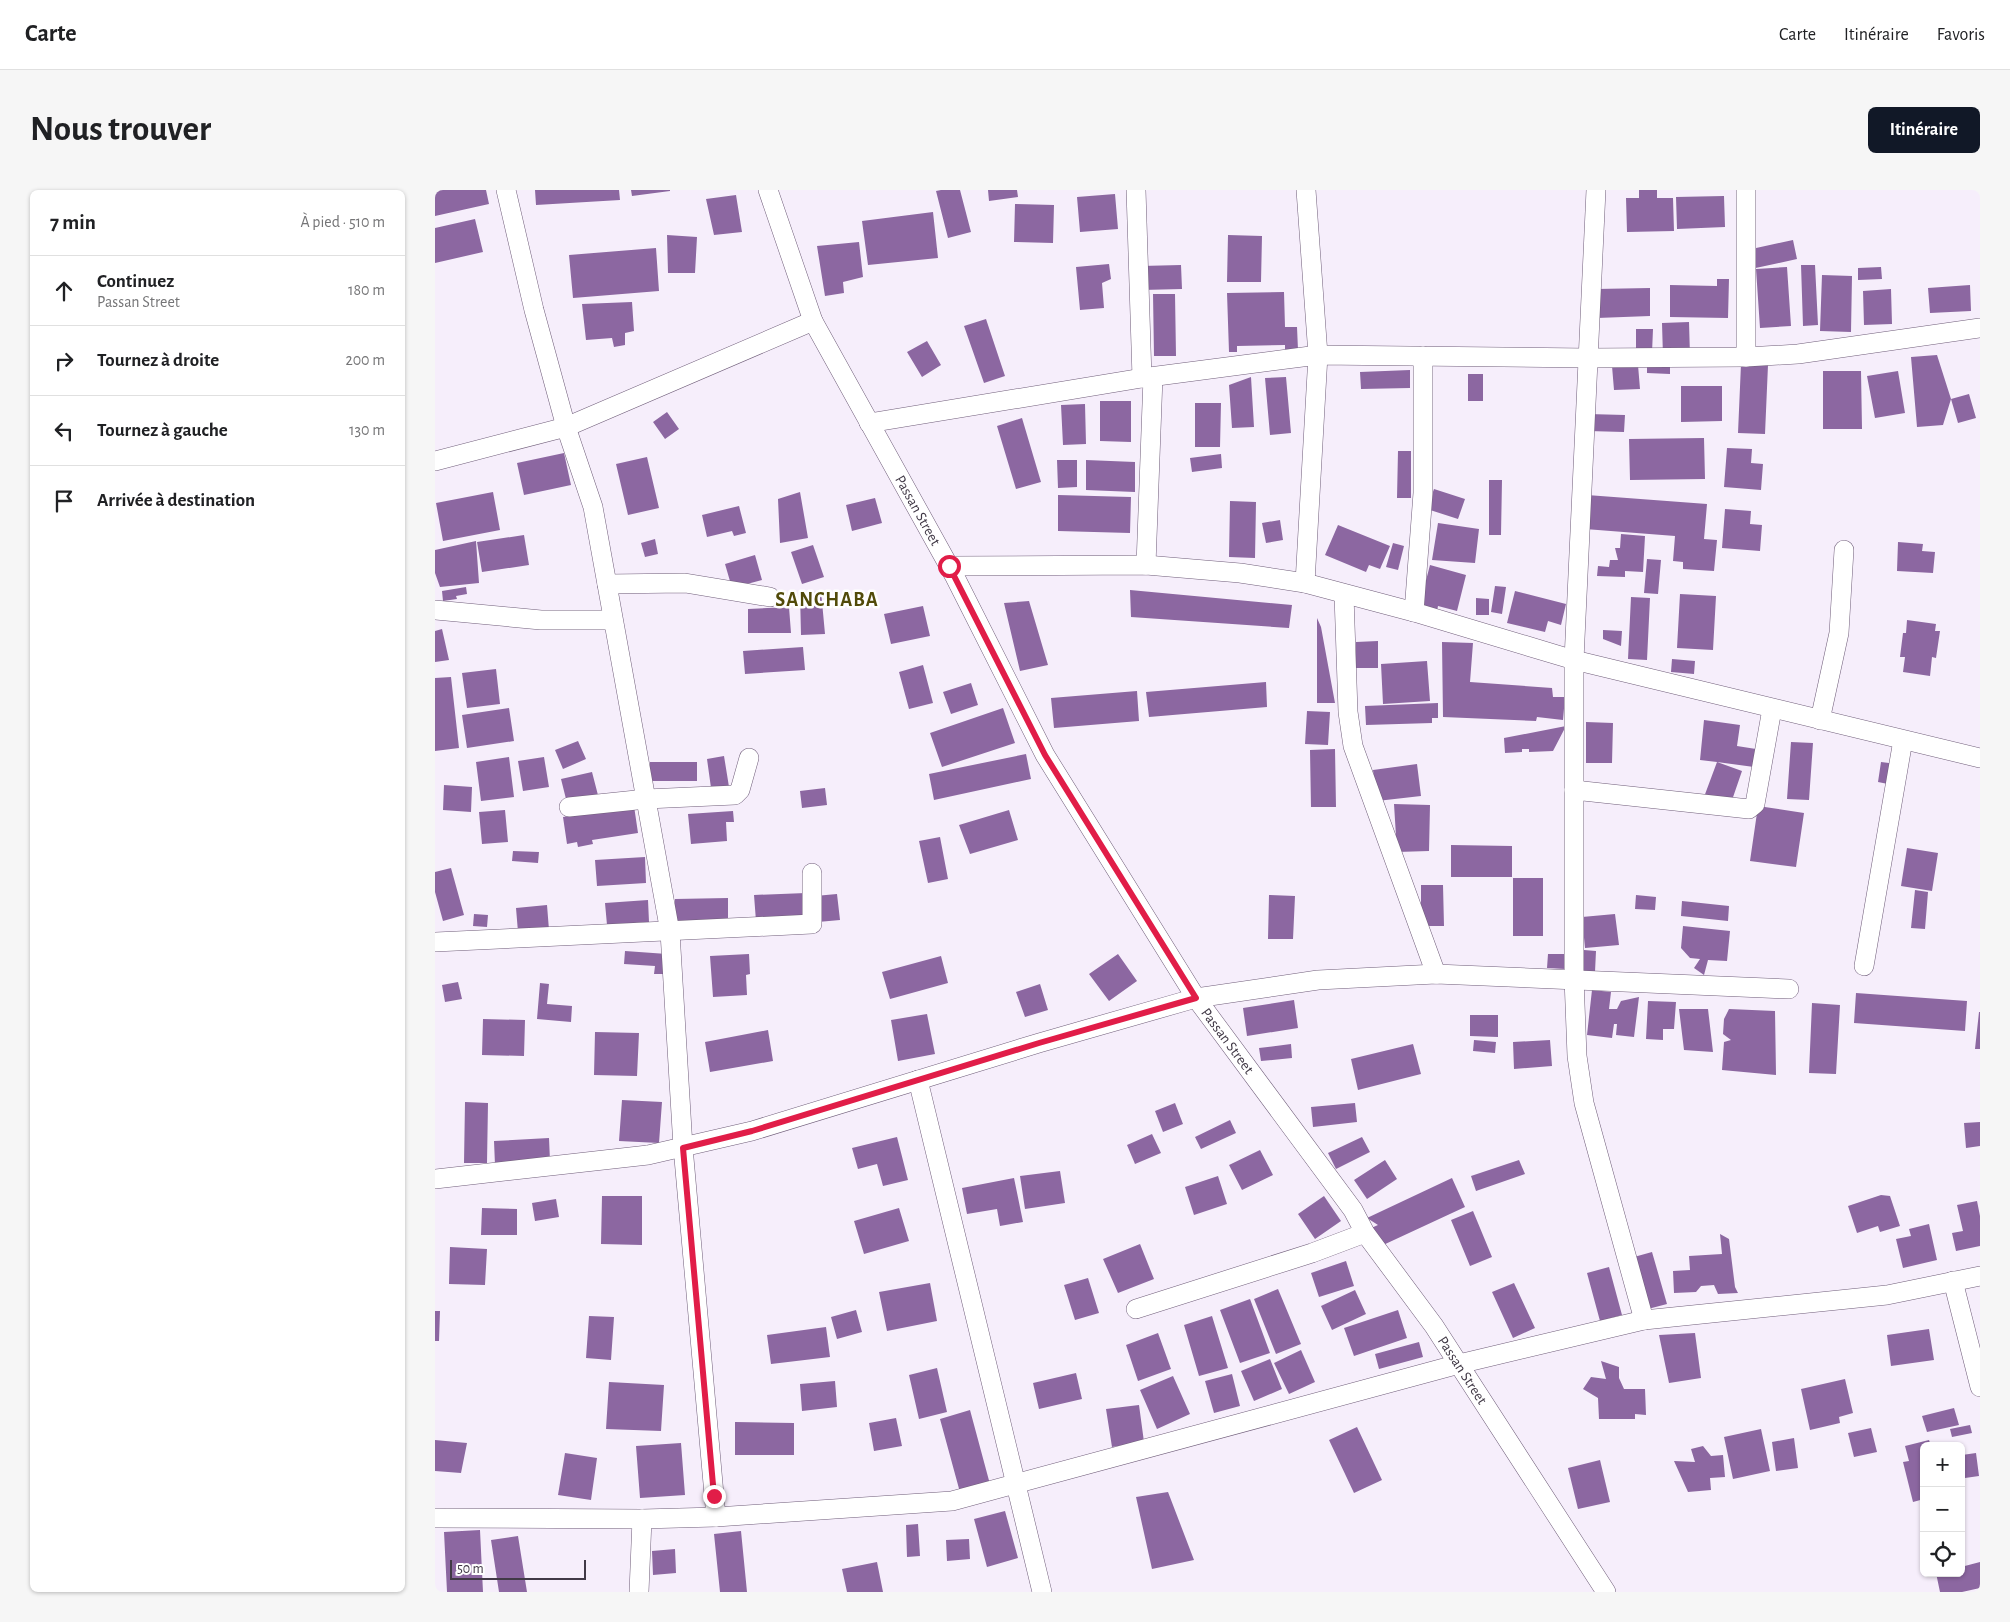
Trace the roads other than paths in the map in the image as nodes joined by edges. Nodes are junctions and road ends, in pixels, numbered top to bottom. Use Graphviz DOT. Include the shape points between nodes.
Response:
graph roads {
  1 [pos="506,190"];
  2 [pos="768,190"];
  3 [pos="1137,190"];
  4 [pos="1306,190"];
  5 [pos="1596,190"];
  6 [pos="1746,190"];
  7 [pos="813,322"];
  8 [pos="1980,328"];
  9 [pos="1318,355"];
  10 [pos="1423,356"];
  11 [pos="1746,357"];
  12 [pos="1587,358"];
  13 [pos="1147,378"];
  14 [pos="869,423"];
  15 [pos="566,427"];
  16 [pos="435,461"];
  17 [pos="1845,550"];
  18 [pos="1146,565"];
  19 [pos="949,566"];
  20 [pos="1305,583"];
  21 [pos="607,584"];
  22 [pos="1344,594"];
  23 [pos="770,597"];
  24 [pos="435,610"];
  25 [pos="1414,612"];
  26 [pos="613,620"];
  27 [pos="1574,660"];
  28 [pos="1772,709"];
  29 [pos="1820,720"];
  30 [pos="1903,740"];
  31 [pos="749,758"];
  32 [pos="1980,758"];
  33 [pos="1574,790"];
  34 [pos="646,799"];
  35 [pos="569,807"];
  36 [pos="812,873"];
  37 [pos="670,932"];
  38 [pos="435,942"];
  39 [pos="1864,966"];
  40 [pos="1436,974"];
  41 [pos="1574,978"];
  42 [pos="1789,990"];
  43 [pos="1196,998"];
  44 [pos="918,1080"];
  45 [pos="683,1148"];
  46 [pos="435,1179"];
  47 [pos="1365,1233"];
  48 [pos="1980,1276"];
  49 [pos="1953,1280"];
  50 [pos="1136,1309"];
  51 [pos="1644,1320"];
  52 [pos="1459,1364"];
  53 [pos="1980,1387"];
  54 [pos="1015,1485"];
  55 [pos="716,1517"];
  56 [pos="435,1518"];
  57 [pos="642,1519"];
  58 [pos="639,1592"];
  59 [pos="1042,1592"];
  60 [pos="1606,1592"];
  1 -- 15 [label="street"];
  2 -- 7 [label="street, Passan Street"];
  3 -- 13 [label="street"];
  4 -- 9 [label="street"];
  5 -- 12 [label="street"];
  6 -- 11 [label="street"];
  7 -- 14 [label="street, Passan Street"];
  7 -- 15 [label="street"];
  8 -- 11 [label="street" via="1798,354"];
  9 -- 10 [label="street"];
  9 -- 13 [label="street"];
  9 -- 20 [label="street"];
  10 -- 12 [label="street"];
  10 -- 25 [label="street" via="1423,493"];
  11 -- 12 [label="street"];
  12 -- 27 [label="street"];
  13 -- 14 [label="street"];
  13 -- 18 [label="street"];
  14 -- 19 [label="street, Passan Street"];
  15 -- 16 [label="street"];
  15 -- 21 [label="street" via="593,506"];
  17 -- 29 [label="street" via="1839,633"];
  18 -- 19 [label="street"];
  18 -- 20 [label="street" via="1240,573"];
  19 -- 43 [label="street, Passan Street" via="1045,755"];
  20 -- 22 [label="street"];
  21 -- 23 [label="street" via="685,583"];
  21 -- 26 [label="street"];
  22 -- 25 [label="street"];
  22 -- 40 [label="street" via="1348,712 1353,746"];
  24 -- 26 [label="street" via="541,620"];
  25 -- 27 [label="street"];
  26 -- 34 [label="street"];
  27 -- 28 [label="street"];
  27 -- 33 [label="street"];
  28 -- 29 [label="street"];
  28 -- 33 [label="street" via="1755,804 1749,809"];
  29 -- 30 [label="street"];
  30 -- 32 [label="street"];
  30 -- 39 [label="street"];
  31 -- 34 [label="street" via="741,790 735,795"];
  33 -- 41 [label="street"];
  34 -- 35 [label="street"];
  34 -- 37 [label="street"];
  36 -- 37 [label="street" via="812,924"];
  37 -- 38 [label="street"];
  37 -- 45 [label="street"];
  40 -- 41 [label="street"];
  40 -- 43 [label="street" via="1318,980"];
  41 -- 42 [label="street"];
  41 -- 51 [label="street" via="1577,1056 1584,1103"];
  43 -- 44 [label="street"];
  43 -- 47 [label="street, Passan Street" via="1353,1210"];
  44 -- 45 [label="street" via="752,1131"];
  44 -- 54 [label="street"];
  45 -- 46 [label="street" via="648,1155"];
  45 -- 55 [label="street"];
  47 -- 50 [label="street"];
  47 -- 52 [label="street, Passan Street"];
  48 -- 49 [label="street"];
  49 -- 51 [label="street" via="1887,1295"];
  49 -- 53 [label="street"];
  51 -- 52 [label="street"];
  52 -- 54 [label="street"];
  52 -- 60 [label="street, Passan Street"];
  54 -- 55 [label="street" via="952,1501"];
  54 -- 59 [label="street"];
  55 -- 57 [label="street"];
  56 -- 57 [label="street"];
  57 -- 58 [label="street"];
}
